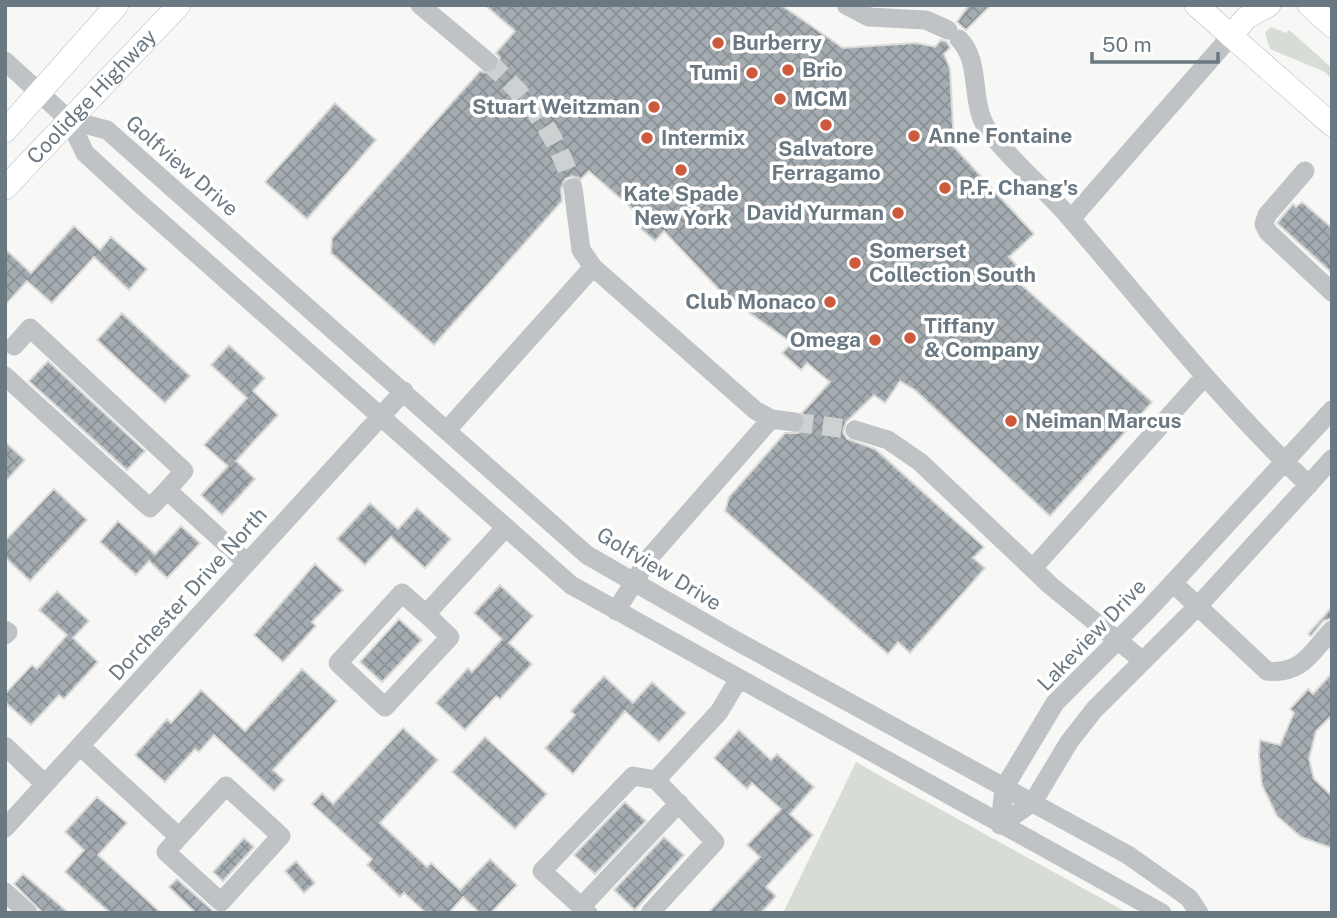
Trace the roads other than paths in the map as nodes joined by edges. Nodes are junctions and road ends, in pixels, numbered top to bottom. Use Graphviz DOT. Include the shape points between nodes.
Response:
graph roads {
  1 [pos="117,5"];
  2 [pos="178,5"];
  3 [pos="420,5"];
  4 [pos="846,5"];
  5 [pos="1196,5"];
  6 [pos="1269,5"];
  7 [pos="1308,5"];
  8 [pos="1332,26"];
  9 [pos="1231,36"];
  10 [pos="5,61"];
  11 [pos="488,62"];
  12 [pos="40,93"];
  13 [pos="69,120"];
  14 [pos="1332,125"];
  15 [pos="5,131"];
  16 [pos="1305,171"];
  17 [pos="5,188"];
  18 [pos="573,188"];
  19 [pos="1071,219"];
  20 [pos="593,267"];
  21 [pos="1332,292"];
  22 [pos="8,347"];
  23 [pos="5,376"];
  24 [pos="1205,376"];
  25 [pos="404,391"];
  26 [pos="1332,410"];
  27 [pos="382,415"];
  28 [pos="771,419"];
  29 [pos="794,422"];
  30 [pos="447,430"];
  31 [pos="855,430"];
  32 [pos="1284,462"];
  33 [pos="1331,463"];
  34 [pos="1309,485"];
  35 [pos="167,489"];
  36 [pos="506,527"];
  37 [pos="247,563"];
  38 [pos="1033,568"];
  39 [pos="633,582"];
  40 [pos="1173,583"];
  41 [pos="1198,606"];
  42 [pos="617,611"];
  43 [pos="426,614"];
  44 [pos="5,630"];
  45 [pos="1332,630"];
  46 [pos="5,635"];
  47 [pos="1118,638"];
  48 [pos="1143,661"];
  49 [pos="738,680"];
  50 [pos="5,746"];
  51 [pos="80,746"];
  52 [pos="656,780"];
  53 [pos="45,784"];
  54 [pos="1004,788"];
  55 [pos="1033,802"];
  56 [pos="678,803"];
  57 [pos="1000,825"];
  58 [pos="5,828"];
  59 [pos="179,837"];
  60 [pos="5,892"];
  61 [pos="584,910"];
  62 [pos="28,913"];
  63 [pos="650,913"];
  64 [pos="1162,913"];
  65 [pos="1199,913"];
  1 -- 12 [label="main road, Coolidge Highway"];
  2 -- 13 [label="main road, Coolidge Highway"];
  3 -- 11 [label="street"];
  4 -- 19 [label="street" via="869,17 926,20 954,34 969,52 978,110 987,128"];
  5 -- 9 [label="main road"];
  6 -- 9 [label="main road" via="1246,18"];
  7 -- 8 [label="main road"];
  9 -- 14 [label="main road"];
  9 -- 19 [label="street"];
  10 -- 12 [label="street"];
  12 -- 13 [label="street"];
  12 -- 15 [label="main road, Coolidge Highway"];
  13 -- 17 [label="main road, Coolidge Highway"];
  13 -- 25 [label="street, Golfview Drive" via="107,130"];
  13 -- 27 [label="street" via="85,153"];
  16 -- 21 [label="street" via="1266,215 1264,224"];
  18 -- 20 [label="street" via="581,250"];
  19 -- 24 [label="street"];
  20 -- 28 [label="street"];
  20 -- 30 [label="street"];
  22 -- 35 [label="street" via="30,328 184,471"];
  23 -- 35 [label="street" via="150,508"];
  24 -- 32 [label="street"];
  24 -- 38 [label="street"];
  25 -- 27 [label="street, Dorchester Drive North"];
  25 -- 30 [label="street, Golfview Drive"];
  26 -- 32 [label="street, Lakeview Drive"];
  27 -- 36 [label="street"];
  27 -- 37 [label="street, Dorchester Drive North"];
  28 -- 29 [label="street"];
  28 -- 39 [label="street"];
  30 -- 39 [label="street, Golfview Drive" via="587,555"];
  31 -- 38 [label="street" via="888,440 911,454"];
  32 -- 34 [label="street"];
  32 -- 40 [label="street, Lakeview Drive"];
  33 -- 34 [label="street"];
  34 -- 41 [label="street"];
  35 -- 37 [label="street"];
  36 -- 42 [label="street" via="570,585"];
  36 -- 43 [label="street"];
  37 -- 51 [label="street, Dorchester Drive North"];
  38 -- 47 [label="street"];
  39 -- 42 [label="street"];
  39 -- 54 [label="street, Golfview Drive"];
  40 -- 41 [label="street"];
  40 -- 47 [label="street, Lakeview Drive"];
  41 -- 45 [label="street" via="1267,671 1298,668"];
  41 -- 48 [label="street"];
  42 -- 49 [label="street"];
  43 -- 43 [label="street" via="402,593 338,663 385,707 450,637"];
  44 -- 46 [label="street"];
  47 -- 48 [label="street"];
  47 -- 54 [label="street, Lakeview Drive" via="1055,703"];
  48 -- 55 [label="street" via="1080,726"];
  49 -- 52 [label="street" via="719,712"];
  49 -- 57 [label="street"];
  50 -- 53 [label="street"];
  51 -- 53 [label="street, Dorchester Drive North"];
  51 -- 59 [label="street"];
  52 -- 56 [label="street"];
  52 -- 61 [label="street" via="633,776 542,871"];
  53 -- 58 [label="street, Dorchester Drive North"];
  54 -- 55 [label="street, Golfview Drive"];
  54 -- 57 [label="street, Lakeview Drive"];
  55 -- 57 [label="street"];
  55 -- 65 [label="street, Golfview Drive" via="1128,855 1189,898"];
  56 -- 61 [label="street"];
  56 -- 63 [label="street" via="715,842"];
  57 -- 64 [label="street"];
  59 -- 59 [label="street" via="166,852 221,902 281,836 226,786"];
  60 -- 62 [label="street"];
}
